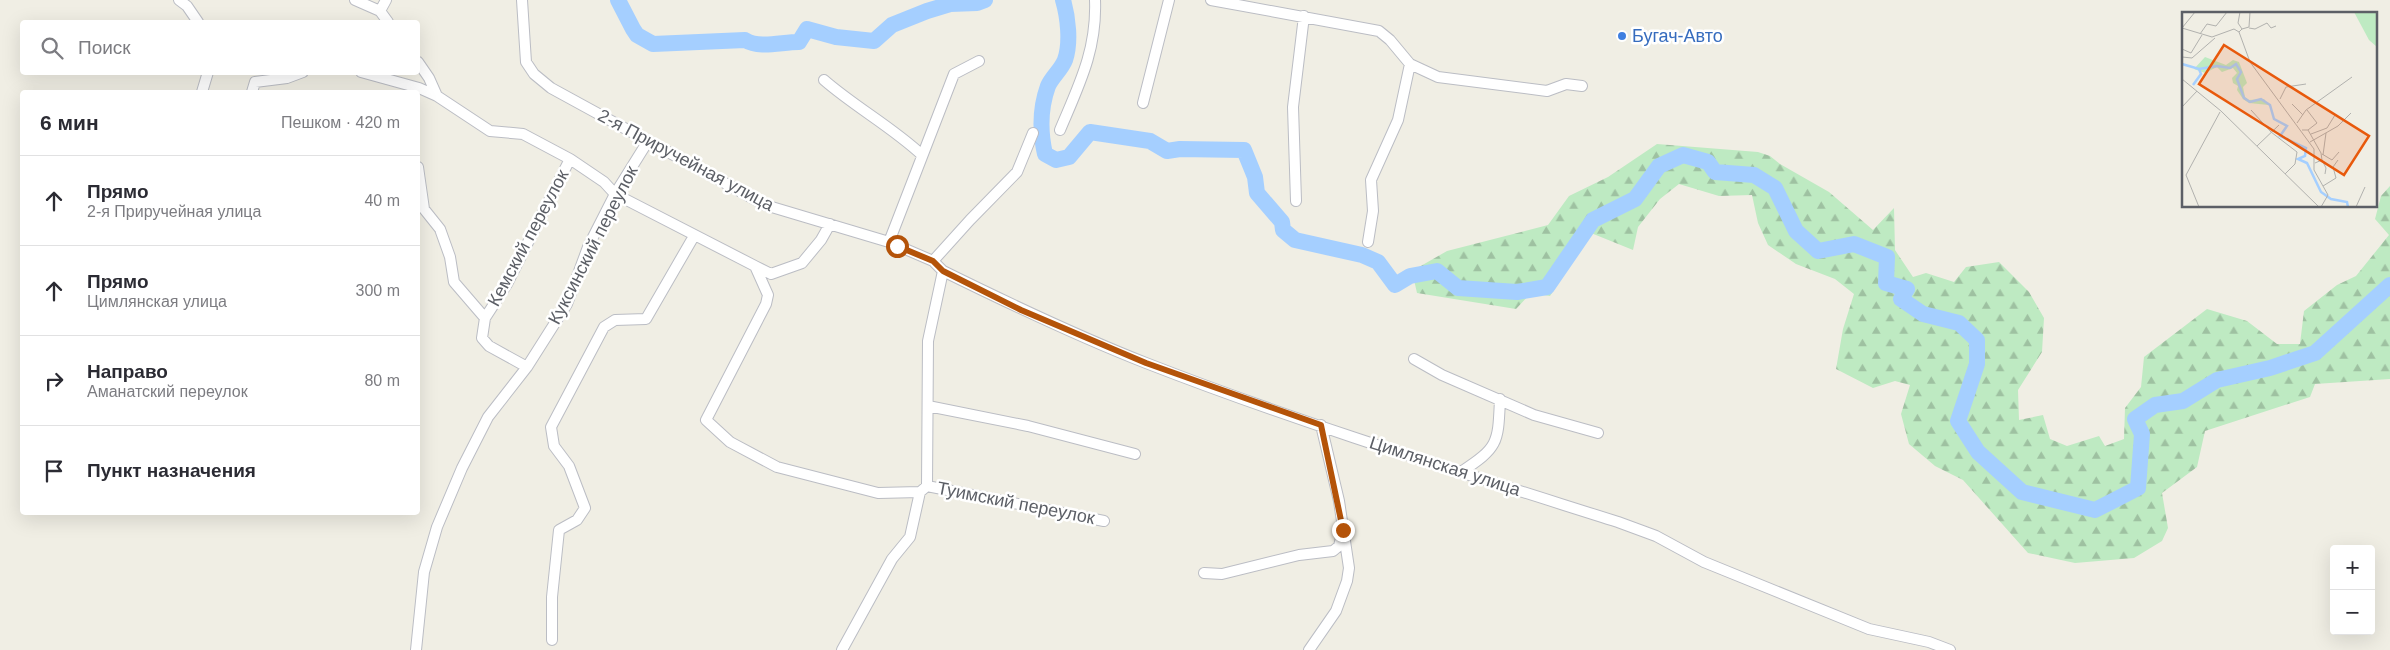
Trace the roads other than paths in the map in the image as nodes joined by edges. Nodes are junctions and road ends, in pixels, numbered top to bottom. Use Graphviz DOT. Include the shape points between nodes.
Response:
graph roads {
  1 [pos="178,0"];
  2 [pos="355,0"];
  3 [pos="386,0"];
  4 [pos="522,0"];
  5 [pos="1095,0"];
  6 [pos="1168,0"];
  7 [pos="1211,0"];
  8 [pos="380,11"];
  9 [pos="1304,16"];
  10 [pos="196,20"];
  11 [pos="387,20"];
  12 [pos="979,61"];
  13 [pos="1410,64"];
  14 [pos="420,65"];
  15 [pos="207,75"];
  16 [pos="295,75"];
  17 [pos="368,75"];
  18 [pos="824,80"];
  19 [pos="1582,86"];
  20 [pos="398,88"];
  21 [pos="203,90"];
  22 [pos="253,90"];
  23 [pos="437,96"];
  24 [pos="1143,103"];
  25 [pos="1060,130"];
  26 [pos="1033,133"];
  27 [pos="648,140"];
  28 [pos="922,156"];
  29 [pos="570,159"];
  30 [pos="420,180"];
  31 [pos="615,194"];
  32 [pos="1296,201"];
  33 [pos="830,224"];
  34 [pos="694,236"];
  35 [pos="889,242"];
  36 [pos="1368,242"];
  37 [pos="933,261"];
  38 [pos="755,266"];
  39 [pos="943,271"];
  40 [pos="485,318"];
  41 [pos="1414,358"];
  42 [pos="527,367"];
  43 [pos="1500,399"];
  44 [pos="928,406"];
  45 [pos="1321,425"];
  46 [pos="1598,433"];
  47 [pos="1135,454"];
  48 [pos="1461,472"];
  49 [pos="924,489"];
  50 [pos="1104,521"];
  51 [pos="1343,530"];
  52 [pos="1204,573"];
  53 [pos="552,640"];
  54 [pos="416,650"];
  55 [pos="842,650"];
  56 [pos="1309,650"];
  57 [pos="1950,650"];
  1 -- 10 [label="street"];
  2 -- 8 [label="street"];
  3 -- 8 [label="street"];
  4 -- 27 [label="street, 2-я Приручейная улица" via="526,62 534,74 551,88"];
  5 -- 25 [label="street" via="1096,20 1089,59"];
  6 -- 24 [label="street"];
  7 -- 9 [label="street"];
  8 -- 11 [label="street"];
  9 -- 13 [label="street" via="1379,31"];
  9 -- 32 [label="street" via="1293,107"];
  12 -- 28 [label="street" via="954,74"];
  13 -- 19 [label="street" via="1438,77 1537,90 1547,91 1566,84"];
  13 -- 36 [label="street" via="1398,120 1371,180 1373,211"];
  14 -- 23 [label="street"];
  15 -- 21 [label="street"];
  16 -- 22 [label="street" via="255,82"];
  17 -- 20 [label="street"];
  18 -- 28 [label="street" via="852,105 902,136"];
  20 -- 23 [label="street" via="420,88"];
  23 -- 29 [label="street" via="490,131 523,134"];
  26 -- 37 [label="street" via="1017,172"];
  27 -- 31 [label="street, Куксинский переулок"];
  27 -- 33 [label="street, 2-я Приручейная улица" via="765,204"];
  28 -- 35 [label="street"];
  29 -- 31 [label="street" via="604,182"];
  29 -- 40 [label="street, Кемский переулок" via="507,284"];
  30 -- 40 [label="street" via="424,209 440,229 450,257 454,282"];
  31 -- 34 [label="street"];
  31 -- 42 [label="street, Куксинский переулок" via="588,247 567,304"];
  33 -- 35 [label="street, 2-я Приручейная улица"];
  33 -- 38 [label="street" via="802,263 771,274"];
  34 -- 38 [label="street"];
  34 -- 53 [label="street" via="646,319 616,320 604,327 551,427 554,446 569,466 585,508 578,520 559,530 552,597"];
  35 -- 37 [label="street, 2-я Приручейная улица"];
  37 -- 39 [label="street, 2-я Приручейная улица"];
  38 -- 49 [label="street, Туимский переулок" via="768,295 766,304 706,420 730,442 777,467 878,493"];
  39 -- 44 [label="street" via="928,341"];
  39 -- 45 [label="street, Цимлянская улица" via="1021,310 1146,363"];
  40 -- 42 [label="street" via="482,338 489,346"];
  41 -- 43 [label="street" via="1442,375"];
  42 -- 54 [label="street, Куксинский переулок" via="488,417 462,468 438,527 424,572"];
  43 -- 46 [label="street" via="1534,415"];
  43 -- 48 [label="street" via="1497,441 1482,459"];
  44 -- 47 [label="street" via="1028,426"];
  44 -- 49 [label="street"];
  45 -- 48 [label="street, Цимлянская улица"];
  45 -- 51 [label="street"];
  48 -- 57 [label="street, Цимлянская улица" via="1656,536 1704,562 1869,629 1930,642"];
  49 -- 50 [label="street, Туимский переулок"];
  49 -- 55 [label="street" via="910,537 892,558"];
  51 -- 52 [label="street" via="1339,546 1332,551 1299,555 1222,574"];
  51 -- 56 [label="street" via="1349,568 1347,581 1336,611"];
}
